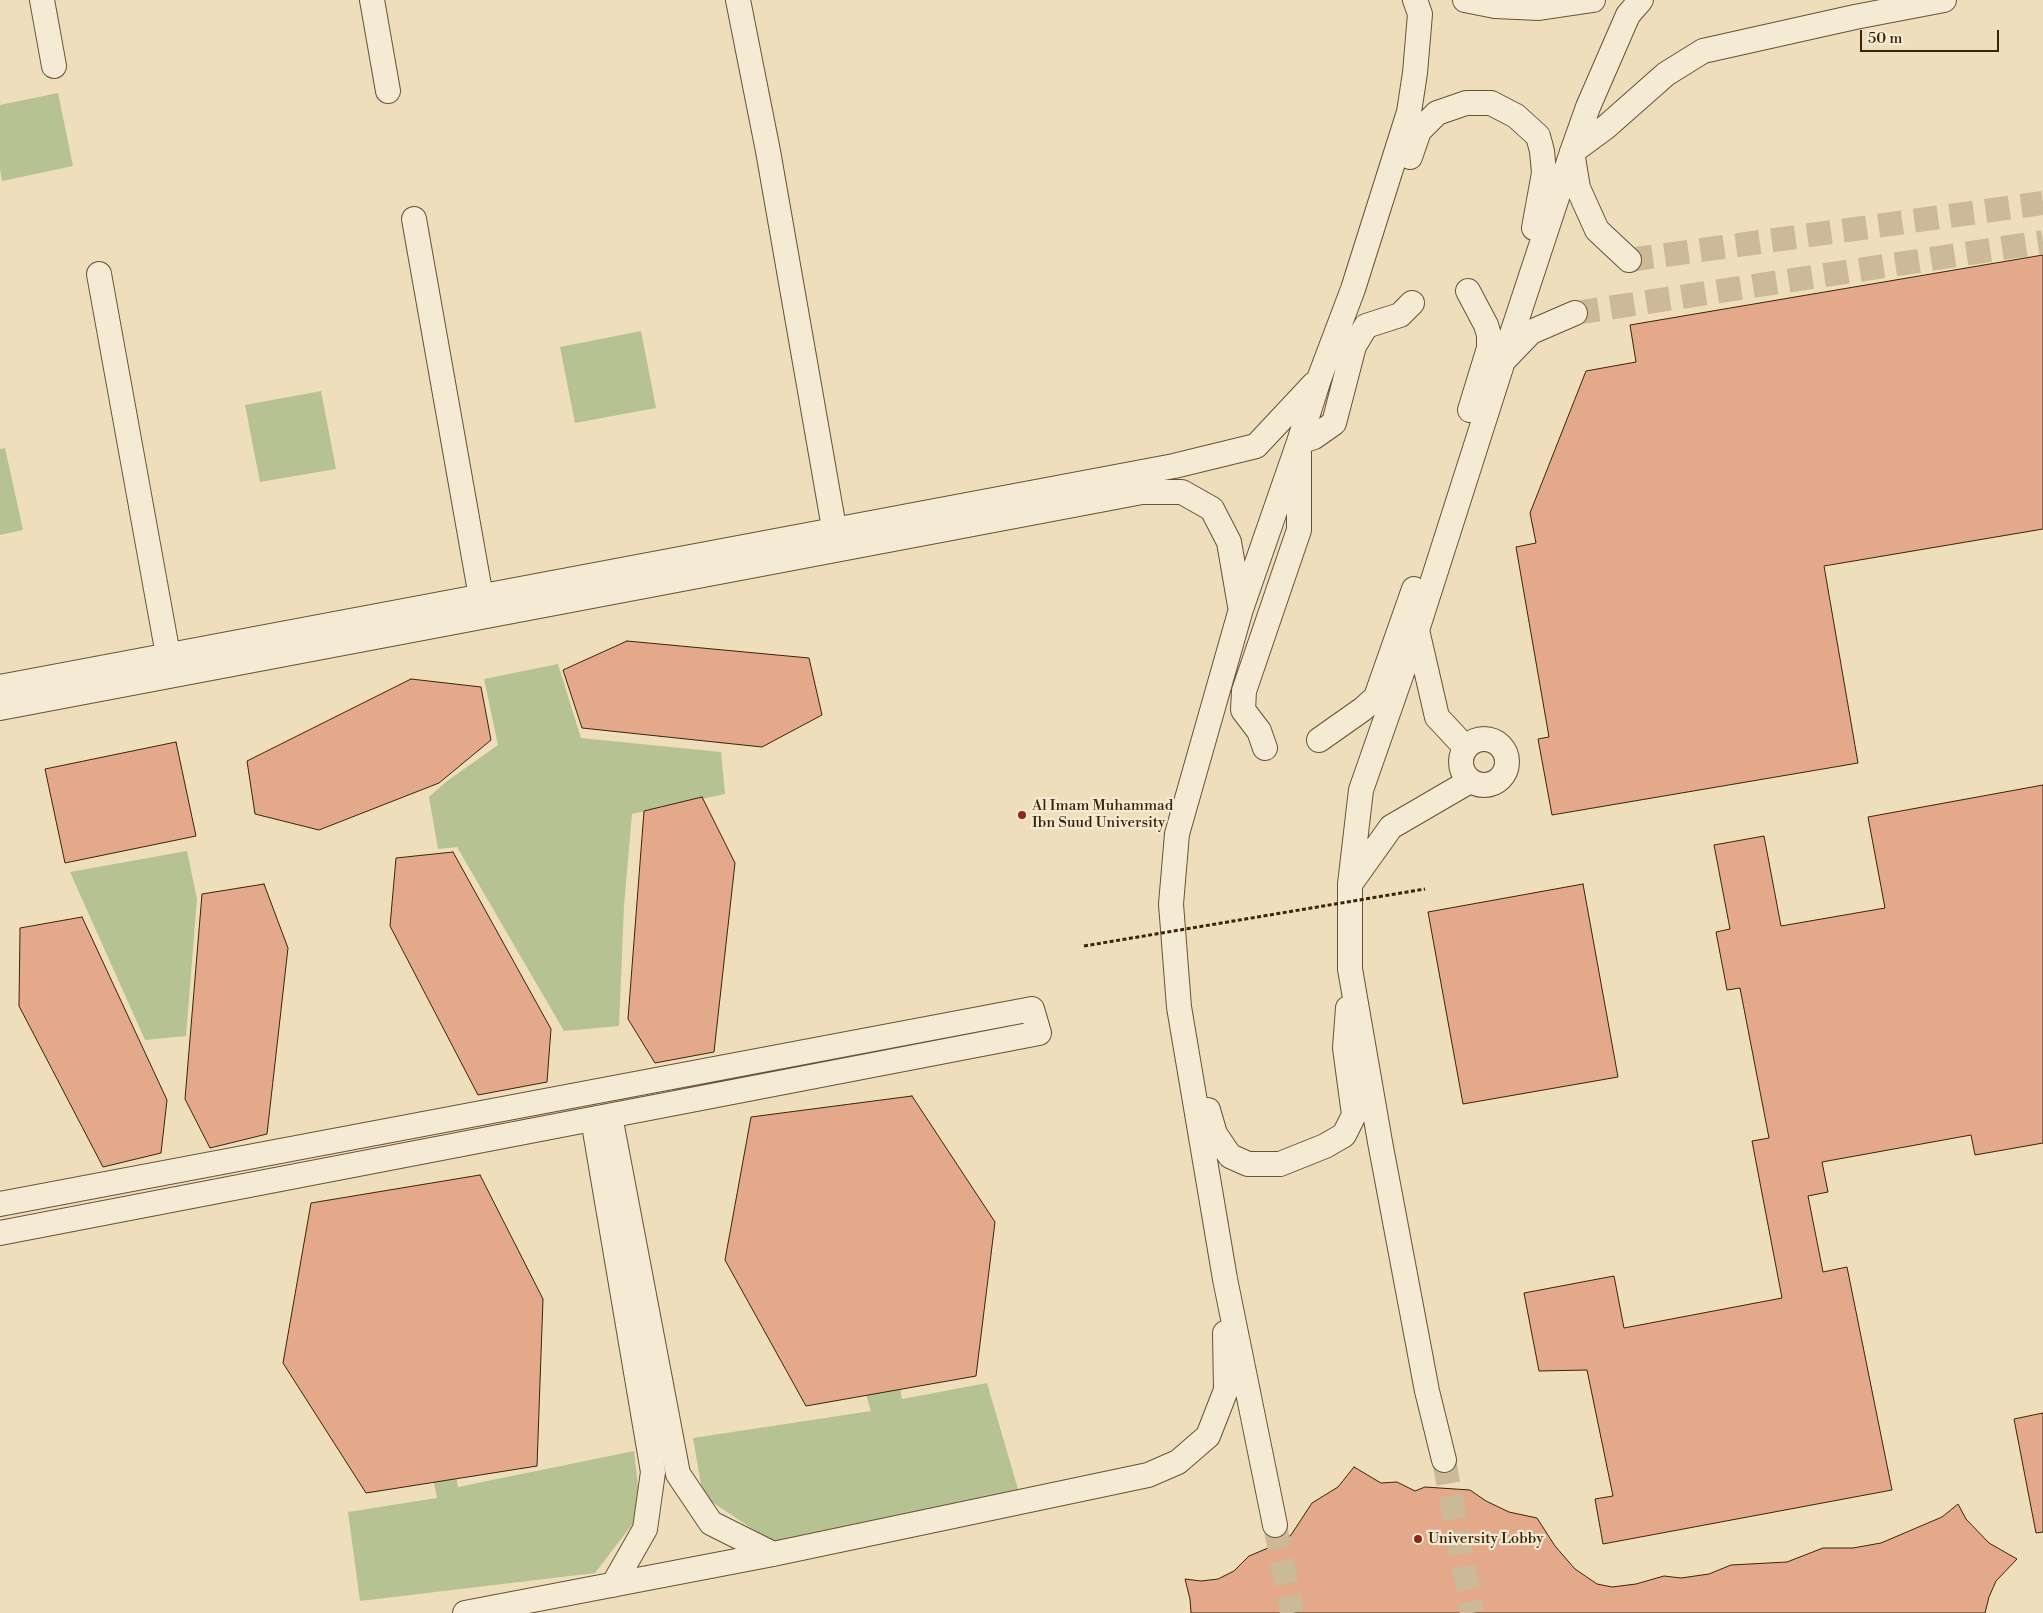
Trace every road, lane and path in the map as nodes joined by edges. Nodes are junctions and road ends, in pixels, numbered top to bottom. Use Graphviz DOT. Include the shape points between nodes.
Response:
graph roads {
  1 [pos="42,0"];
  2 [pos="372,0"];
  3 [pos="738,0"];
  4 [pos="1415,0"];
  5 [pos="1465,0"];
  6 [pos="1592,0"];
  7 [pos="1641,0"];
  8 [pos="1944,0"];
  9 [pos="54,66"];
  10 [pos="388,91"];
  11 [pos="1572,152"];
  12 [pos="414,219"];
  13 [pos="1629,260"];
  14 [pos="1532,270"];
  15 [pos="99,274"];
  16 [pos="1353,289"];
  17 [pos="1468,291"];
  18 [pos="1412,303"];
  19 [pos="1575,313"];
  20 [pos="1502,362"];
  21 [pos="1318,379"];
  22 [pos="1299,442"];
  23 [pos="1460,497"];
  24 [pos="836,540"];
  25 [pos="481,597"];
  26 [pos="1241,609"];
  27 [pos="1417,630"];
  28 [pos="168,656"];
  29 [pos="0,687"];
  30 [pos="0,708"];
  31 [pos="1319,740"];
  32 [pos="1465,747"];
  33 [pos="1265,748"];
  34 [pos="1470,781"];
  35 [pos="1350,884"];
  36 [pos="1425,889"];
  37 [pos="1084,946"];
  38 [pos="1350,969"];
  39 [pos="1179,1008"];
  40 [pos="601,1118"];
  41 [pos="114,1182"];
  42 [pos="0,1204"];
  43 [pos="119,1210"];
  44 [pos="0,1234"];
  45 [pos="1225,1279"];
  46 [pos="1444,1460"];
  47 [pos="1275,1525"];
  48 [pos="773,1554"];
  49 [pos="613,1585"];
  50 [pos="465,1613"];
  1 -- 9 [label="street"];
  2 -- 10 [label="street"];
  3 -- 24 [label="street" via="768,151"];
  4 -- 16 [label="street" via="1420,14 1416,73 1409,112"];
  5 -- 6 [label="street" via="1495,6 1539,8"];
  7 -- 11 [label="street" via="1628,16"];
  8 -- 11 [label="street" via="1703,51 1666,74"];
  11 -- 13 [label="street" via="1578,188 1597,230"];
  11 -- 14 [label="street"];
  12 -- 25 [label="street"];
  14 -- 16 [label="street" via="1534,233 1544,173 1538,136 1516,116 1491,103 1466,103 1437,113 1419,131 1392,209"];
  14 -- 20 [label="street"];
  15 -- 28 [label="street"];
  16 -- 21 [label="street"];
  17 -- 23 [label="street" via="1486,325 1489,348 1461,440"];
  18 -- 22 [label="street" via="1400,314 1366,326 1354,346 1334,423 1314,437"];
  19 -- 20 [label="street" via="1531,332"];
  20 -- 23 [label="street"];
  21 -- 22 [label="street"];
  21 -- 24 [label="street" via="1256,446"];
  22 -- 26 [label="street"];
  22 -- 33 [label="street" via="1299,530 1244,691 1244,710 1259,731"];
  23 -- 27 [label="street"];
  23 -- 31 [label="street" via="1413,593 1376,697"];
  24 -- 25 [label="street"];
  24 -- 26 [label="street" via="1142,492 1182,492 1212,509 1229,542"];
  24 -- 30 [label="street"];
  25 -- 28 [label="street"];
  26 -- 39 [label="street" via="1177,834 1171,904"];
  27 -- 32 [label="street" via="1437,717"];
  27 -- 35 [label="street" via="1361,790"];
  28 -- 29 [label="street"];
  32 -- 34 [label="street" via="1460,765"];
  32 -- 34 [label="street" via="1482,738 1494,741 1504,749 1507,762 1504,774 1495,782 1482,785"];
  34 -- 35 [label="street" via="1392,827"];
  35 -- 38 [label="street"];
  36 -- 37 [label="path, bridge"];
  38 -- 39 [label="street" via="1345,1048 1354,1116 1344,1135 1280,1164 1248,1164 1230,1156 1215,1134"];
  38 -- 46 [label="street" via="1427,1391"];
  39 -- 45 [label="street"];
  40 -- 41 [label="street" via="1039,1033 1032,1009"];
  40 -- 43 [label="street"];
  40 -- 48 [label="street" via="678,1474 711,1523"];
  40 -- 49 [label="street" via="653,1472 645,1529"];
  41 -- 42 [label="street"];
  41 -- 43 [label="street"];
  43 -- 44 [label="street"];
  45 -- 47 [label="street"];
  45 -- 48 [label="street" via="1226,1390 1208,1436 1178,1462 1148,1475"];
  48 -- 49 [label="street"];
  49 -- 50 [label="street"];
}
